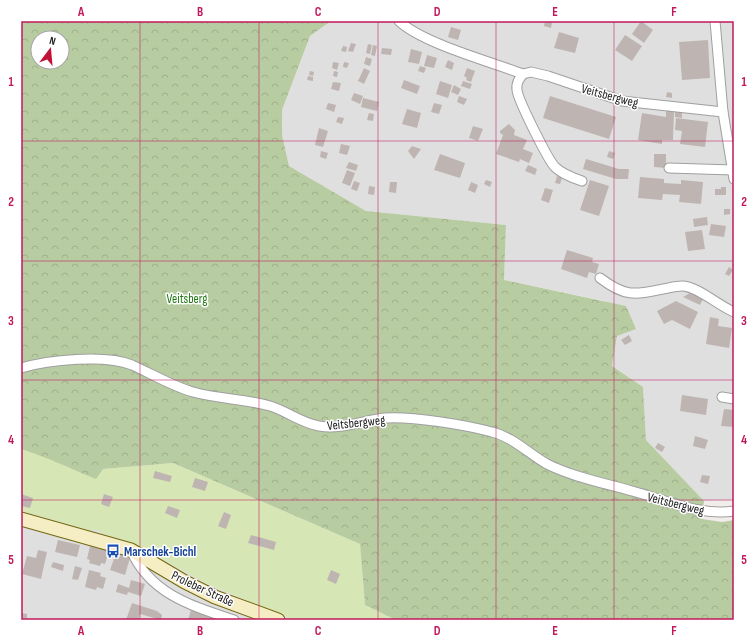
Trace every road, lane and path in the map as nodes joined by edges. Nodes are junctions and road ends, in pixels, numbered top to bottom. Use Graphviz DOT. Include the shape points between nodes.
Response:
graph roads {
  1 [pos="399,21"];
  2 [pos="715,21"];
  3 [pos="523,74"];
  4 [pos="723,112"];
  5 [pos="669,168"];
  6 [pos="733,175"];
  7 [pos="582,181"];
  8 [pos="600,278"];
  9 [pos="734,312"];
  10 [pos="21,368"];
  11 [pos="722,397"];
  12 [pos="734,399"];
  13 [pos="734,511"];
  14 [pos="21,519"];
  15 [pos="131,550"];
  16 [pos="234,620"];
  17 [pos="278,620"];
  1 -- 3 [label="street, Veitsbergweg" via="418,34"];
  2 -- 4 [label="street"];
  3 -- 4 [label="street, Veitsbergweg" via="532,72 548,76 622,101"];
  3 -- 7 [label="street" via="518,80 517,91 523,108 554,167"];
  4 -- 6 [label="street"];
  5 -- 6 [label="street"];
  8 -- 9 [label="street" via="615,290 630,294 682,286"];
  10 -- 13 [label="street, Veitsbergweg" via="43,362 106,360 130,364 191,391 270,406 320,426 334,427 386,418 425,421 494,432 519,444 546,463 577,476 695,509"];
  11 -- 12 [label="street"];
  14 -- 15 [label="main road, Proleber Straße"];
  15 -- 16 [label="street, Proleber Straße" via="138,566 157,587 186,602"];
  15 -- 17 [label="main road, Proleber Straße" via="184,582 215,597"];
}
